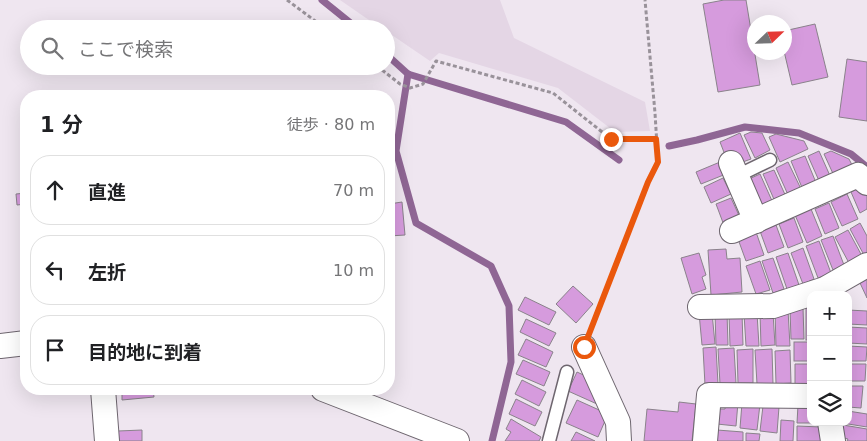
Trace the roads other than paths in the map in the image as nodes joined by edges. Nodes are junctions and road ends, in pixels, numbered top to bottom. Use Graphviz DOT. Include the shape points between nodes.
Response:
graph roads {
  1 [pos="770,160"];
  2 [pos="734,169"];
  3 [pos="867,183"];
  4 [pos="756,221"];
  5 [pos="732,231"];
  6 [pos="867,265"];
  7 [pos="827,291"];
  8 [pos="807,297"];
  9 [pos="700,307"];
  10 [pos="20,344"];
  11 [pos="0,346"];
  12 [pos="584,347"];
  13 [pos="567,372"];
  14 [pos="103,395"];
  15 [pos="339,395"];
  16 [pos="807,396"];
  17 [pos="831,426"];
  18 [pos="107,441"];
  19 [pos="458,441"];
  20 [pos="549,441"];
  21 [pos="619,441"];
  22 [pos="705,441"];
  23 [pos="833,441"];
  1 -- 2 [label="lane"];
  2 -- 4 [label="street"];
  3 -- 4 [label="street" via="858,175"];
  4 -- 5 [label="street"];
  6 -- 7 [label="street"];
  8 -- 9 [label="street" via="773,306"];
  10 -- 11 [label="street"];
  12 -- 21 [label="street" via="618,422"];
  13 -- 20 [label="lane"];
  14 -- 18 [label="street"];
  15 -- 19 [label="street"];
  16 -- 22 [label="street" via="709,395"];
  17 -- 23 [label="street"];
}
